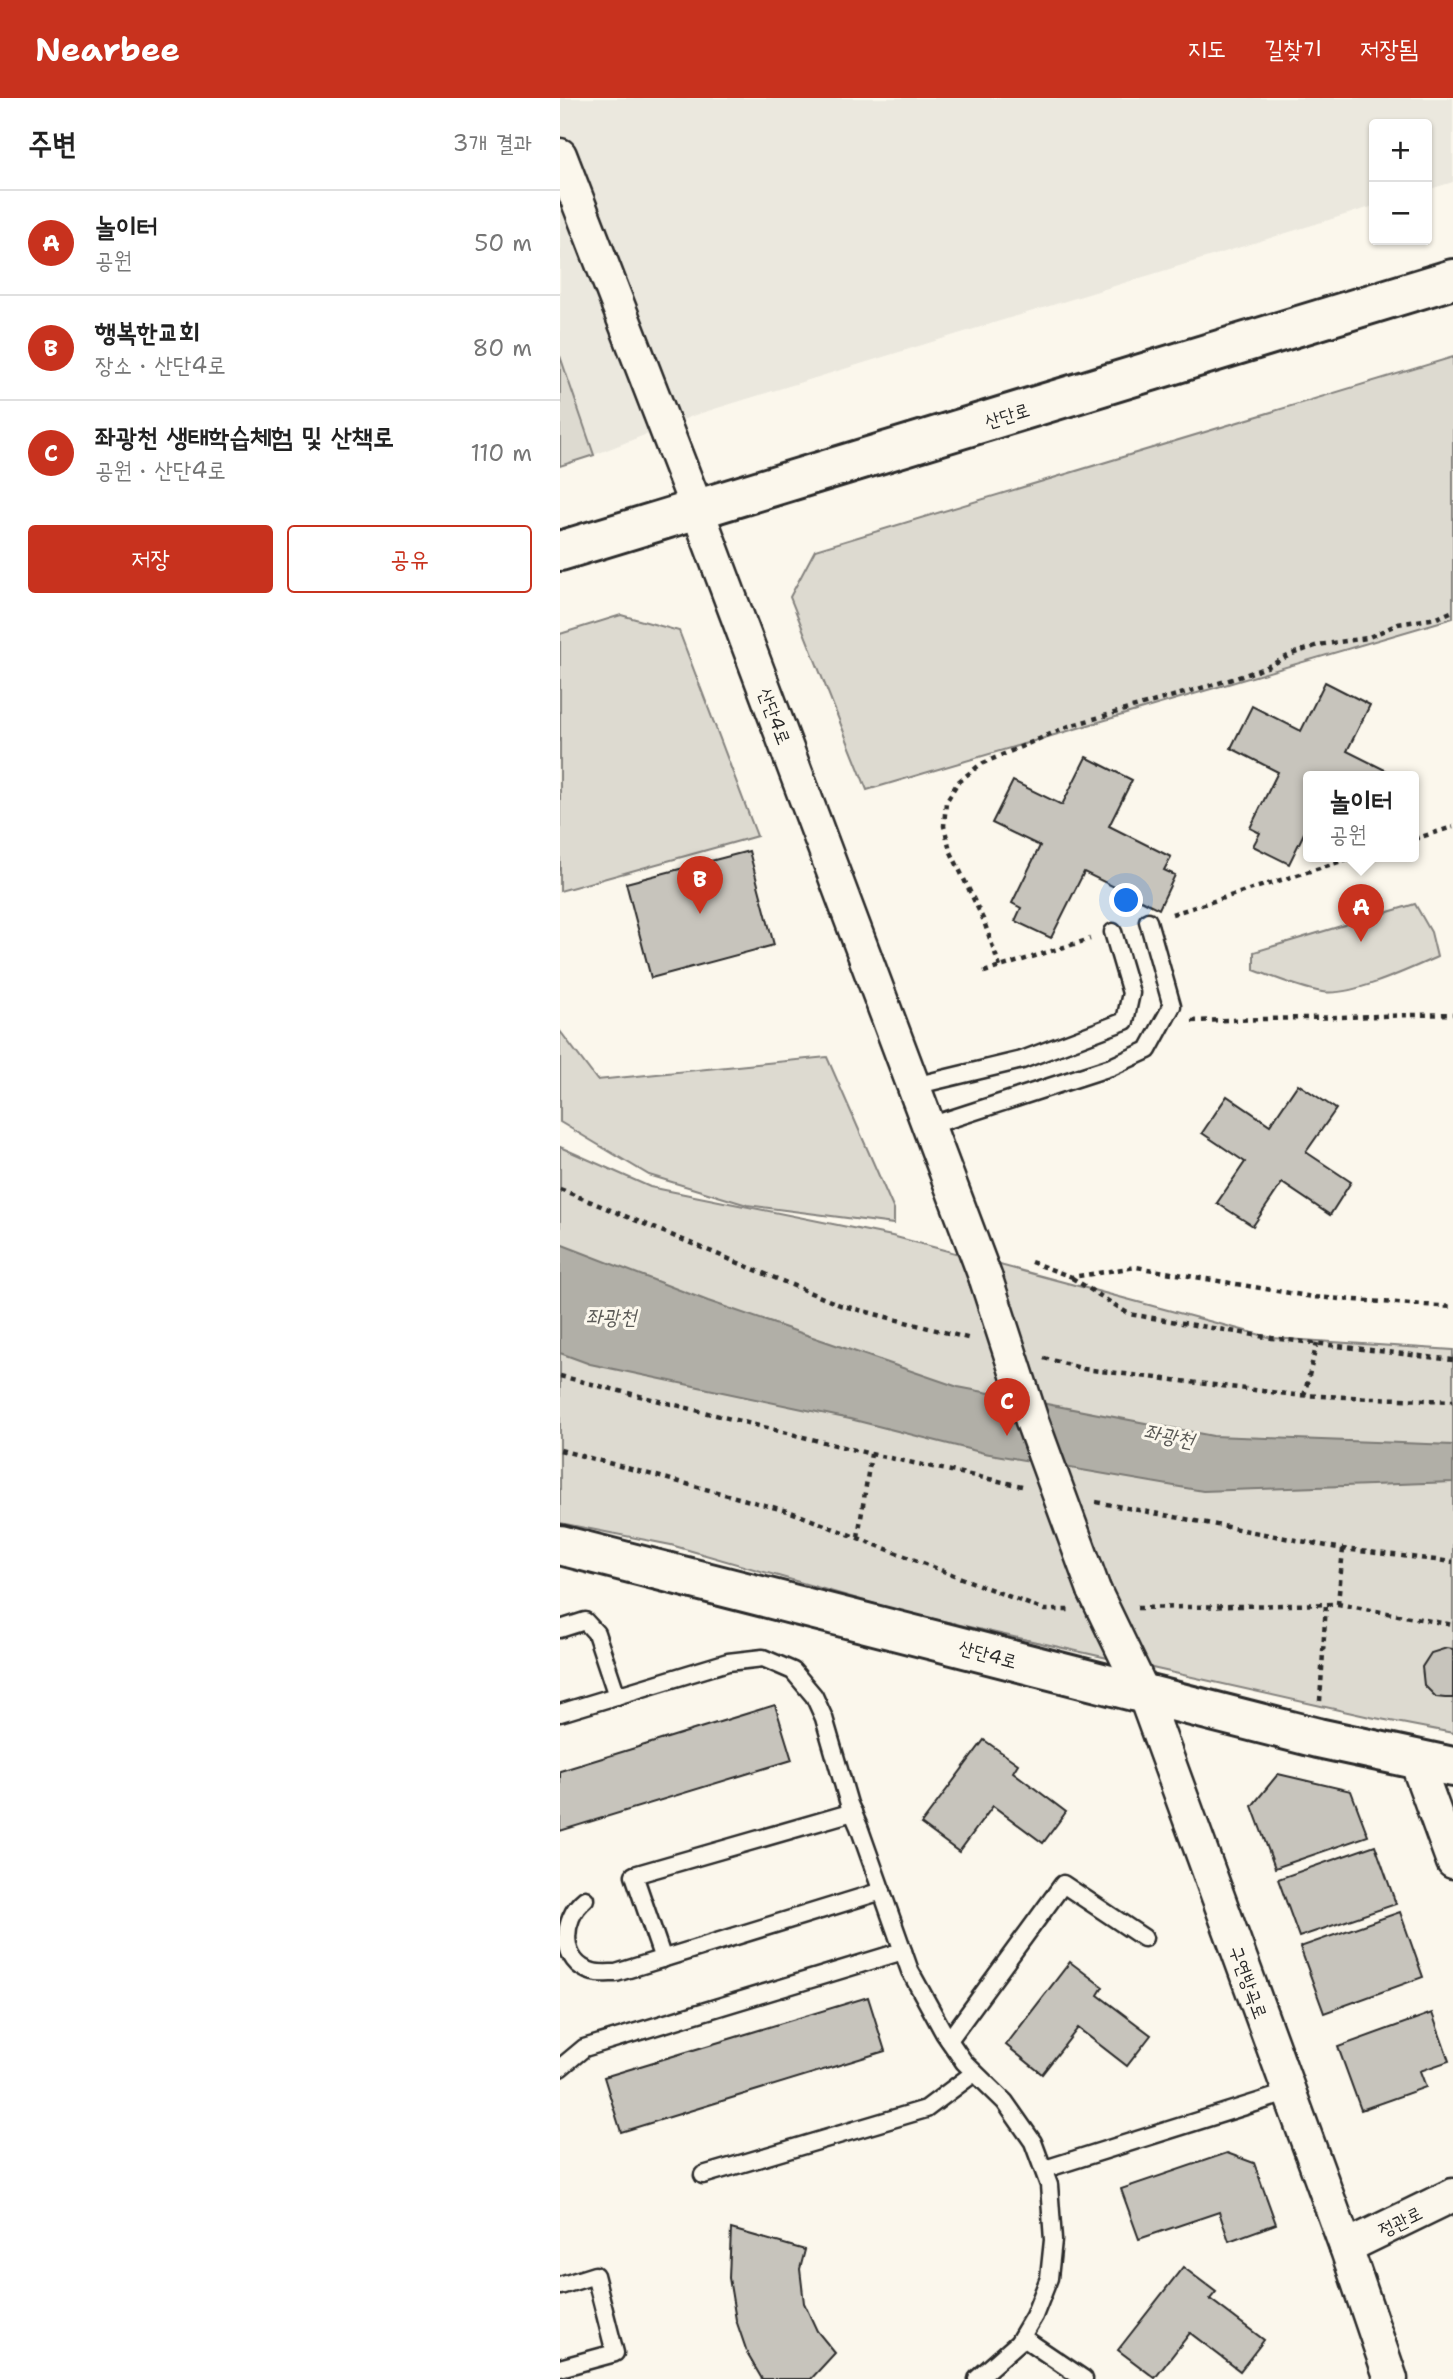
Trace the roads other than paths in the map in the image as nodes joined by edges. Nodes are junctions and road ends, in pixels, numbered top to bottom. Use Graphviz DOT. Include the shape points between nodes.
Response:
graph roads {
  1 [pos="560,155"];
  2 [pos="1453,279"];
  3 [pos="697,509"];
  4 [pos="560,551"];
  5 [pos="1148,921"];
  6 [pos="1113,932"];
  7 [pos="914,1086"];
  8 [pos="929,1126"];
  9 [pos="560,1545"];
  10 [pos="1099,1600"];
  11 [pos="560,1629"];
  12 [pos="1144,1694"];
  13 [pos="617,1696"];
  14 [pos="560,1713"];
  15 [pos="1416,1760"];
  16 [pos="1453,1767"];
  17 [pos="853,1812"];
  18 [pos="1453,1862"];
  19 [pos="883,1891"];
  20 [pos="585,1899"];
  21 [pos="1144,1938"];
  22 [pos="903,1951"];
  23 [pos="663,1959"];
  24 [pos="949,2040"];
  25 [pos="560,2068"];
  26 [pos="974,2073"];
  27 [pos="1290,2092"];
  28 [pos="1045,2169"];
  29 [pos="703,2175"];
  30 [pos="1453,2195"];
  31 [pos="1346,2247"];
  32 [pos="560,2286"];
  33 [pos="1021,2337"];
  34 [pos="560,2368"];
  35 [pos="977,2379"];
  36 [pos="1084,2379"];
  37 [pos="1391,2379"];
  1 -- 3 [label="street, 산단4로"];
  2 -- 3 [label="street, 산단로"];
  3 -- 4 [label="street, 산단로"];
  3 -- 7 [label="street, 산단4로"];
  5 -- 8 [label="lane" via="1172,1006 1148,1050 1111,1067"];
  6 -- 7 [label="lane" via="1131,993 1125,1021 1022,1060"];
  7 -- 8 [label="street, 산단4로"];
  8 -- 10 [label="street, 산단4로, bridge"];
  9 -- 12 [label="street, 산단4로"];
  10 -- 12 [label="street, 구연방곡로"];
  11 -- 13 [label="lane" via="585,1621 596,1633"];
  12 -- 15 [label="street, 산단4로"];
  12 -- 27 [label="street, 구연방곡로"];
  13 -- 14 [label="lane"];
  13 -- 17 [label="lane" via="728,1662 763,1658 793,1671 814,1696 824,1718"];
  15 -- 16 [label="street, 산단4로"];
  15 -- 18 [label="street"];
  17 -- 19 [label="lane"];
  17 -- 23 [label="lane" via="634,1875"];
  19 -- 22 [label="lane"];
  19 -- 23 [label="lane"];
  20 -- 23 [label="lane" via="573,1908 565,1926 565,1949 575,1964 593,1972 616,1973"];
  21 -- 24 [label="lane" via="1063,1884"];
  22 -- 24 [label="lane"];
  22 -- 25 [label="lane" via="584,2048"];
  24 -- 26 [label="lane"];
  26 -- 28 [label="lane" via="1005,2102 1033,2142"];
  26 -- 29 [label="lane" via="926,2109"];
  27 -- 28 [label="lane"];
  27 -- 31 [label="street, 구연방곡로"];
  28 -- 33 [label="lane" via="1052,2240 1049,2278"];
  30 -- 31 [label="street, 정관로"];
  31 -- 37 [label="street, 구연방곡로"];
  32 -- 34 [label="lane" via="595,2275 615,2353"];
  33 -- 35 [label="lane"];
  33 -- 36 [label="lane"];
}
